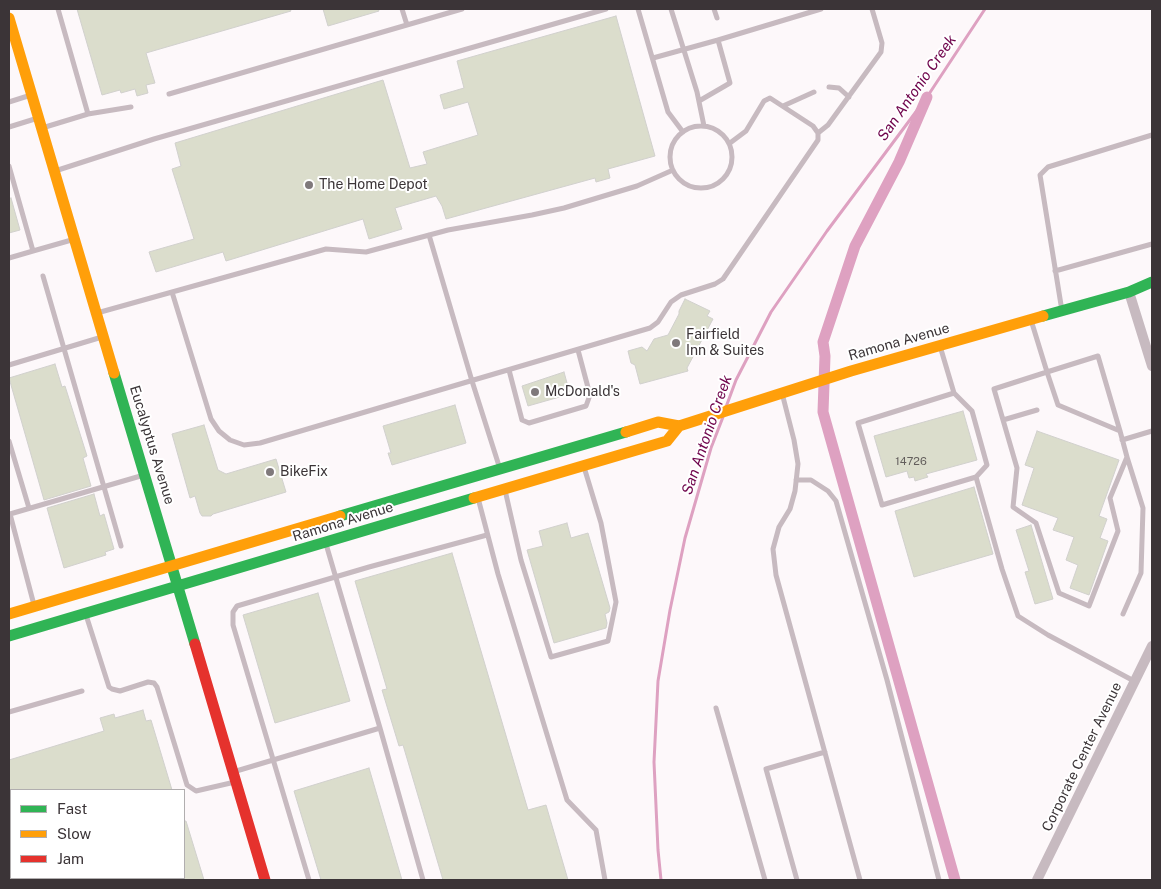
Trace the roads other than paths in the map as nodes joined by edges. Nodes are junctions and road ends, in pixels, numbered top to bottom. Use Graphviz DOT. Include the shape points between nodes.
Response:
graph roads {
  1 [pos="58,9"];
  2 [pos="402,9"];
  3 [pos="462,9"];
  4 [pos="606,9"];
  5 [pos="638,9"];
  6 [pos="671,9"];
  7 [pos="714,9"];
  8 [pos="821,9"];
  9 [pos="872,9"];
  10 [pos="9,18"];
  11 [pos="717,18"];
  12 [pos="407,25"];
  13 [pos="718,40"];
  14 [pos="684,50"];
  15 [pos="653,58"];
  16 [pos="829,87"];
  17 [pos="814,92"];
  18 [pos="169,94"];
  19 [pos="32,95"];
  20 [pos="849,97"];
  21 [pos="699,101"];
  22 [pos="9,102"];
  23 [pos="783,106"];
  24 [pos="131,107"];
  25 [pos="88,114"];
  26 [pos="40,123"];
  27 [pos="704,126"];
  28 [pos="9,127"];
  29 [pos="683,132"];
  30 [pos="818,133"];
  31 [pos="1152,134"];
  32 [pos="730,143"];
  33 [pos="9,166"];
  34 [pos="673,170"];
  35 [pos="54,171"];
  36 [pos="430,235"];
  37 [pos="74,239"];
  38 [pos="1152,244"];
  39 [pos="33,251"];
  40 [pos="9,258"];
  41 [pos="1055,271"];
  42 [pos="43,276"];
  43 [pos="1152,282"];
  44 [pos="1152,289"];
  45 [pos="172,292"];
  46 [pos="1129,292"];
  47 [pos="1062,311"];
  48 [pos="96,313"];
  49 [pos="1031,320"];
  50 [pos="104,337"];
  51 [pos="939,346"];
  52 [pos="63,349"];
  53 [pos="578,350"];
  54 [pos="9,365"];
  55 [pos="1152,366"];
  56 [pos="509,370"];
  57 [pos="1047,372"];
  58 [pos="472,381"];
  59 [pos="782,392"];
  60 [pos="954,393"];
  61 [pos="1037,410"];
  62 [pos="1003,420"];
  63 [pos="679,426"];
  64 [pos="1120,431"];
  65 [pos="1152,431"];
  66 [pos="1122,440"];
  67 [pos="9,441"];
  68 [pos="1127,457"];
  69 [pos="584,466"];
  70 [pos="500,469"];
  71 [pos="145,475"];
  72 [pos="976,477"];
  73 [pos="796,480"];
  74 [pos="104,487"];
  75 [pos="505,490"];
  76 [pos="478,498"];
  77 [pos="29,508"];
  78 [pos="487,535"];
  79 [pos="326,543"];
  80 [pos="120,546"];
  81 [pos="172,566"];
  82 [pos="335,577"];
  83 [pos="178,586"];
  84 [pos="35,607"];
  85 [pos="9,614"];
  86 [pos="86,614"];
  87 [pos="1123,614"];
  88 [pos="9,636"];
  89 [pos="1152,646"];
  90 [pos="1134,681"];
  91 [pos="82,691"];
  92 [pos="716,708"];
  93 [pos="9,712"];
  94 [pos="380,728"];
  95 [pos="825,752"];
  96 [pos="273,760"];
  97 [pos="234,777"];
  98 [pos="265,880"];
  99 [pos="309,880"];
  100 [pos="423,880"];
  101 [pos="605,880"];
  102 [pos="765,880"];
  103 [pos="797,880"];
  104 [pos="860,880"];
  105 [pos="939,880"];
  106 [pos="1037,880"];
  1 -- 25 [label="lane"];
  2 -- 12 [label="lane"];
  3 -- 12 [label="lane"];
  4 -- 35 [label="lane" via="154,139"];
  5 -- 15 [label="lane"];
  6 -- 14 [label="lane"];
  7 -- 11 [label="lane"];
  8 -- 13 [label="lane"];
  9 -- 20 [label="lane" via="882,43 881,52"];
  10 -- 19 [label="main road, Eucalyptus Avenue"];
  12 -- 18 [label="lane"];
  13 -- 14 [label="lane"];
  13 -- 21 [label="lane" via="730,83"];
  14 -- 15 [label="lane"];
  14 -- 21 [label="lane"];
  15 -- 29 [label="lane" via="668,112"];
  16 -- 20 [label="lane" via="838,88"];
  17 -- 23 [label="lane"];
  19 -- 22 [label="lane"];
  19 -- 26 [label="main road, Eucalyptus Avenue"];
  20 -- 30 [label="lane"];
  21 -- 27 [label="lane"];
  23 -- 30 [label="lane"];
  23 -- 32 [label="lane" via="770,98 764,101 746,131"];
  24 -- 25 [label="lane"];
  25 -- 26 [label="lane"];
  26 -- 28 [label="lane"];
  26 -- 35 [label="main road, Eucalyptus Avenue"];
  27 -- 29 [label="lane"];
  27 -- 32 [label="lane" via="712,127"];
  29 -- 34 [label="lane" via="672,146"];
  30 -- 53 [label="lane" via="818,140 723,279 681,295 650,328"];
  31 -- 41 [label="lane" via="1048,167 1040,175"];
  32 -- 34 [label="lane" via="731,167 715,185 691,186 680,180"];
  33 -- 39 [label="lane"];
  34 -- 36 [label="lane" via="637,186 564,208"];
  35 -- 37 [label="main road, Eucalyptus Avenue"];
  36 -- 45 [label="lane" via="366,252 326,249"];
  36 -- 58 [label="lane"];
  37 -- 39 [label="lane"];
  37 -- 48 [label="main road, Eucalyptus Avenue"];
  38 -- 41 [label="lane"];
  39 -- 40 [label="lane"];
  41 -- 47 [label="lane"];
  42 -- 52 [label="lane"];
  43 -- 46 [label="main road, Ramona Avenue"];
  44 -- 46 [label="main road, Ramona Avenue"];
  45 -- 48 [label="lane"];
  45 -- 58 [label="lane" via="211,419 230,440 244,445"];
  46 -- 47 [label="main road, Ramona Avenue"];
  46 -- 55 [label="street"];
  47 -- 49 [label="main road, Ramona Avenue"];
  48 -- 50 [label="main road, Eucalyptus Avenue"];
  49 -- 51 [label="main road, Ramona Avenue"];
  49 -- 57 [label="lane"];
  50 -- 52 [label="lane"];
  50 -- 71 [label="main road, Eucalyptus Avenue"];
  51 -- 59 [label="main road, Ramona Avenue"];
  51 -- 60 [label="lane"];
  52 -- 54 [label="lane"];
  52 -- 74 [label="lane"];
  53 -- 56 [label="lane"];
  53 -- 56 [label="lane" via="590,396 586,406 529,423 522,420"];
  56 -- 58 [label="lane"];
  57 -- 62 [label="lane" via="994,389"];
  57 -- 64 [label="lane" via="1058,405"];
  57 -- 64 [label="lane" via="1098,356"];
  58 -- 70 [label="lane"];
  59 -- 63 [label="main road, Ramona Avenue"];
  59 -- 73 [label="lane" via="798,464"];
  60 -- 72 [label="lane" via="972,411 985,456 987,465"];
  60 -- 72 [label="lane" via="858,423 882,505"];
  61 -- 62 [label="lane"];
  62 -- 68 [label="lane" via="1017,468 1013,507 1036,523 1059,593 1089,606 1118,531 1110,498"];
  63 -- 69 [label="main road, Ramona Avenue" via="668,441"];
  63 -- 70 [label="main road, Ramona Avenue" via="658,422"];
  64 -- 66 [label="lane"];
  65 -- 66 [label="lane"];
  66 -- 68 [label="lane"];
  67 -- 77 [label="lane"];
  68 -- 87 [label="lane" via="1143,508 1140,573"];
  69 -- 75 [label="main road, Ramona Avenue"];
  69 -- 75 [label="lane" via="601,523 616,602 608,641 551,657 521,560"];
  70 -- 75 [label="main road"];
  70 -- 81 [label="main road, Ramona Avenue"];
  71 -- 74 [label="lane"];
  71 -- 81 [label="main road, Eucalyptus Avenue"];
  72 -- 90 [label="lane" via="1018,616"];
  73 -- 95 [label="lane" via="790,509 779,528 773,549 776,575"];
  73 -- 105 [label="lane" via="811,480 828,491 836,501"];
  74 -- 77 [label="lane"];
  74 -- 80 [label="lane"];
  75 -- 76 [label="main road, Ramona Avenue"];
  76 -- 78 [label="lane"];
  76 -- 79 [label="main road, Ramona Avenue"];
  77 -- 84 [label="lane" via="10,514"];
  78 -- 82 [label="lane"];
  78 -- 101 [label="lane" via="567,800 596,830"];
  79 -- 82 [label="lane"];
  79 -- 83 [label="main road, Ramona Avenue"];
  81 -- 83 [label="main road, Eucalyptus Avenue"];
  81 -- 84 [label="main road, Ramona Avenue"];
  82 -- 94 [label="lane"];
  82 -- 96 [label="lane" via="237,606 233,612 233,625"];
  83 -- 86 [label="main road, Ramona Avenue"];
  83 -- 97 [label="main road, Eucalyptus Avenue"];
  84 -- 85 [label="main road, Ramona Avenue"];
  86 -- 88 [label="main road, Ramona Avenue"];
  86 -- 97 [label="lane" via="112,690 148,682 158,687 188,785 196,790"];
  89 -- 90 [label="street, Corporate Center Avenue"];
  90 -- 106 [label="street, Corporate Center Avenue"];
  91 -- 93 [label="lane"];
  92 -- 102 [label="lane"];
  94 -- 96 [label="lane"];
  94 -- 100 [label="lane"];
  95 -- 103 [label="lane" via="766,769"];
  95 -- 104 [label="lane"];
  96 -- 97 [label="lane"];
  96 -- 99 [label="lane"];
  97 -- 98 [label="main road, Eucalyptus Avenue"];
}
